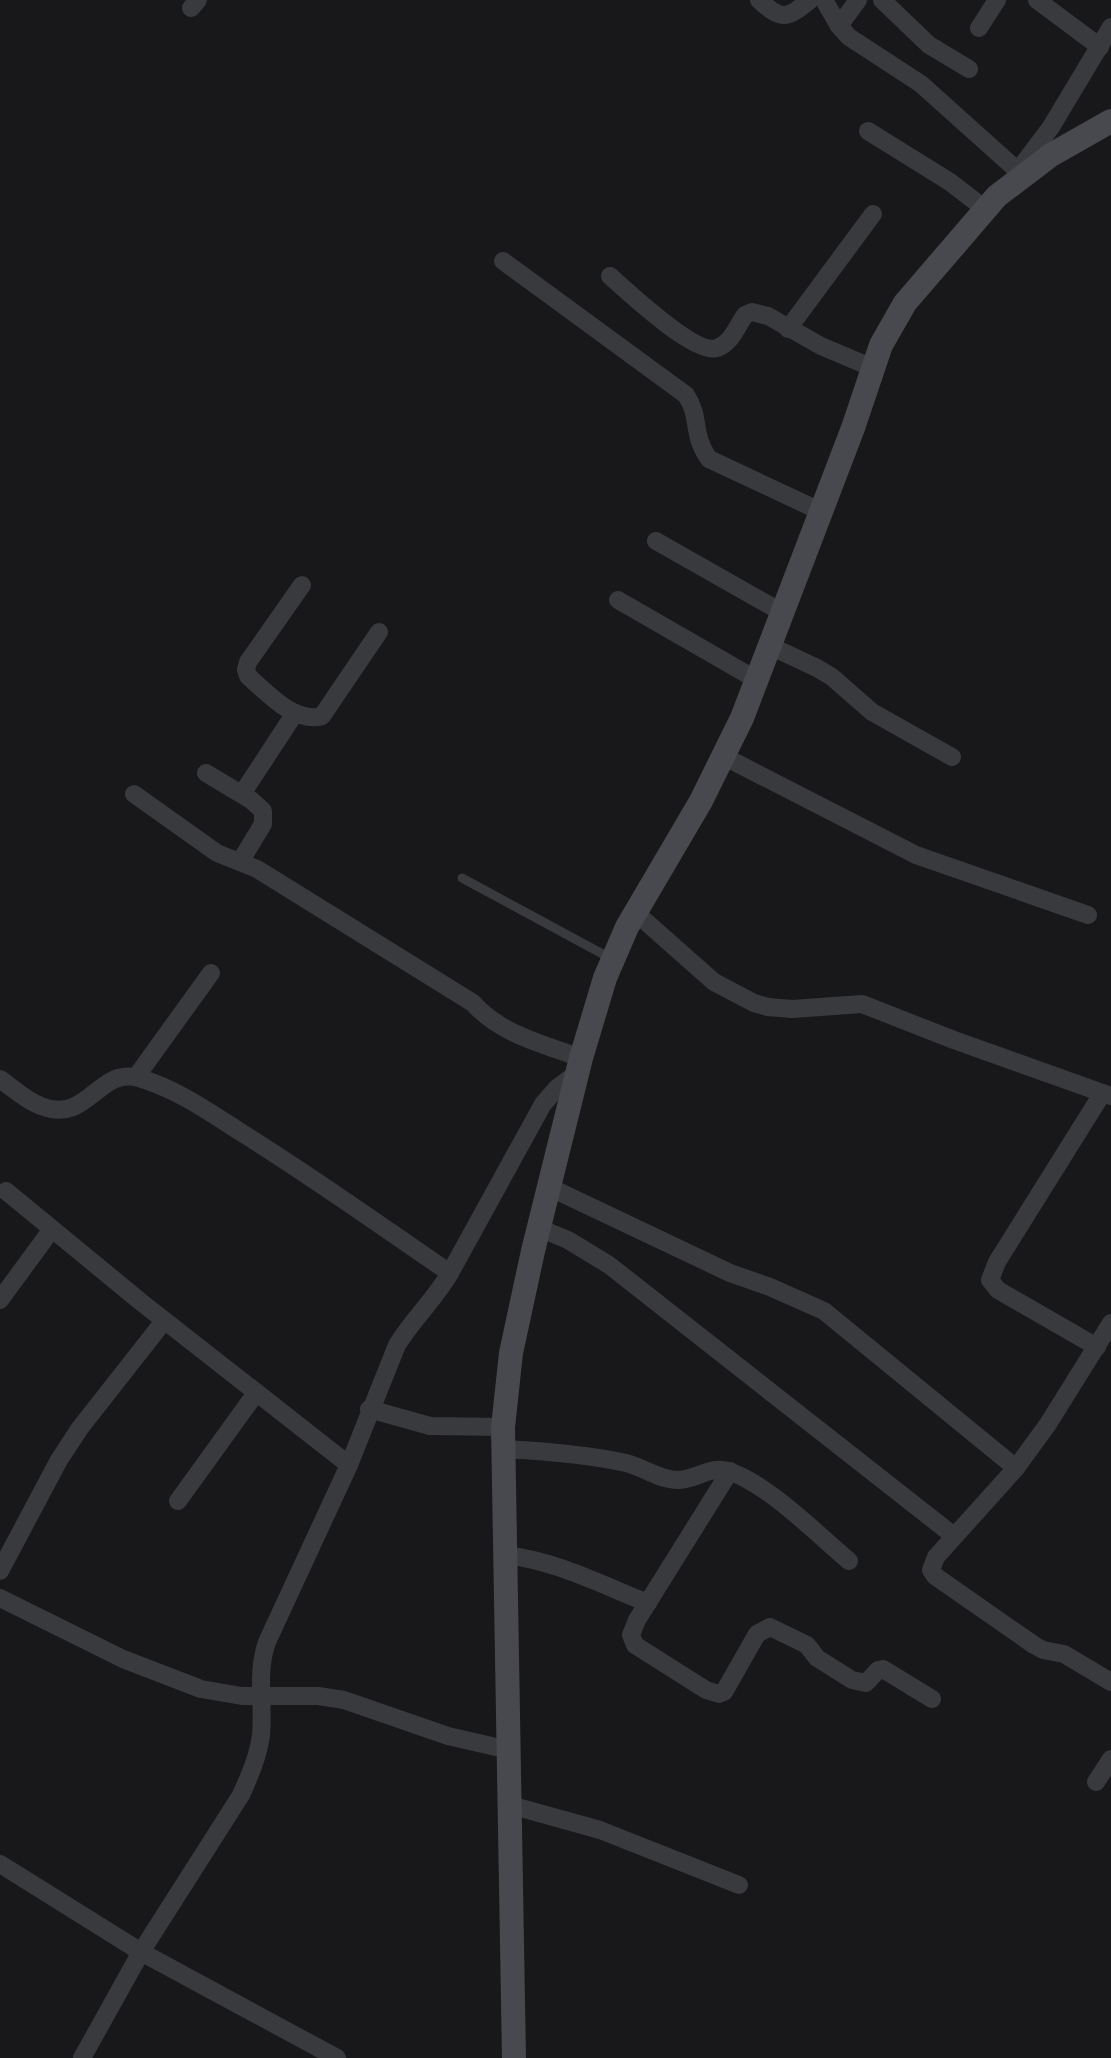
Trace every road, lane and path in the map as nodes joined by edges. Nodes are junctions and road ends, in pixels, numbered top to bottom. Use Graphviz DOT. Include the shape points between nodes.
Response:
graph roads {
  1 [pos="759,0"];
  2 [pos="810,0"];
  3 [pos="824,0"];
  4 [pos="858,0"];
  5 [pos="882,0"];
  6 [pos="997,0"];
  7 [pos="1037,0"];
  8 [pos="839,26"];
  9 [pos="1111,27"];
  10 [pos="979,28"];
  11 [pos="1100,47"];
  12 [pos="969,69"];
  13 [pos="1111,121"];
  14 [pos="868,131"];
  15 [pos="1018,171"];
  16 [pos="991,203"];
  17 [pos="873,214"];
  18 [pos="503,261"];
  19 [pos="610,276"];
  20 [pos="788,329"];
  21 [pos="854,361"];
  22 [pos="822,512"];
  23 [pos="656,541"];
  24 [pos="302,585"];
  25 [pos="618,600"];
  26 [pos="783,613"];
  27 [pos="379,632"];
  28 [pos="770,646"];
  29 [pos="757,680"];
  30 [pos="295,713"];
  31 [pos="723,756"];
  32 [pos="952,757"];
  33 [pos="206,773"];
  34 [pos="134,794"];
  35 [pos="242,794"];
  36 [pos="240,862"];
  37 [pos="462,878"];
  38 [pos="636,913"];
  39 [pos="1088,915"];
  40 [pos="613,959"];
  41 [pos="211,973"];
  42 [pos="579,1066"];
  43 [pos="136,1077"];
  44 [pos="0,1079"];
  45 [pos="1107,1095"];
  46 [pos="549,1187"];
  47 [pos="6,1191"];
  48 [pos="539,1228"];
  49 [pos="52,1229"];
  50 [pos="450,1273"];
  51 [pos="0,1300"];
  52 [pos="164,1321"];
  53 [pos="1111,1323"];
  54 [pos="1097,1347"];
  55 [pos="256,1393"];
  56 [pos="369,1409"];
  57 [pos="503,1438"];
  58 [pos="349,1465"];
  59 [pos="1016,1468"];
  60 [pos="730,1471"];
  61 [pos="178,1501"];
  62 [pos="954,1536"];
  63 [pos="505,1555"];
  64 [pos="849,1561"];
  65 [pos="0,1571"];
  66 [pos="0,1598"];
  67 [pos="648,1603"];
  68 [pos="1111,1682"];
  69 [pos="260,1696"];
  70 [pos="932,1699"];
  71 [pos="509,1750"];
  72 [pos="1111,1759"];
  73 [pos="1096,1782"];
  74 [pos="510,1805"];
  75 [pos="0,1864"];
  76 [pos="739,1885"];
  77 [pos="141,1952"];
  78 [pos="82,2058"];
  79 [pos="337,2058"];
  80 [pos="514,2058"];
  1 -- 2 [label="street" via="774,13 792,14"];
  3 -- 8 [label="street"];
  4 -- 8 [label="street"];
  5 -- 12 [label="street" via="929,45"];
  6 -- 10 [label="street"];
  7 -- 11 [label="street"];
  8 -- 15 [label="street" via="871,54 921,84"];
  9 -- 11 [label="street"];
  11 -- 15 [label="street"];
  13 -- 16 [label="main road" via="1051,155"];
  14 -- 16 [label="street"];
  15 -- 16 [label="street"];
  16 -- 21 [label="main road" via="905,303 881,345"];
  17 -- 20 [label="street"];
  18 -- 22 [label="street" via="686,395 695,411 698,443 709,459"];
  19 -- 20 [label="street" via="707,349 726,343 752,312"];
  20 -- 21 [label="street"];
  21 -- 22 [label="main road"];
  22 -- 26 [label="main road"];
  23 -- 26 [label="street"];
  24 -- 30 [label="street" via="246,670"];
  25 -- 29 [label="street"];
  26 -- 28 [label="main road"];
  27 -- 30 [label="street" via="327,712 315,719"];
  28 -- 29 [label="main road"];
  28 -- 32 [label="street" via="832,677 872,712"];
  29 -- 31 [label="main road"];
  30 -- 35 [label="street"];
  31 -- 38 [label="main road"];
  31 -- 39 [label="street" via="916,855"];
  33 -- 35 [label="street"];
  34 -- 36 [label="street" via="217,853"];
  35 -- 36 [label="street" via="265,817"];
  36 -- 42 [label="street" via="473,1003 487,1019"];
  37 -- 40 [label="lane"];
  38 -- 40 [label="main road"];
  38 -- 45 [label="street" via="714,982 754,1003 792,1009 862,1004"];
  40 -- 42 [label="main road"];
  41 -- 43 [label="street"];
  42 -- 46 [label="main road"];
  42 -- 50 [label="street" via="534,1117"];
  43 -- 44 [label="street" via="110,1080 85,1102 57,1111 38,1106"];
  43 -- 50 [label="street" via="190,1100"];
  45 -- 54 [label="street" via="990,1280 998,1290"];
  46 -- 48 [label="main road"];
  46 -- 59 [label="street" via="824,1311"];
  47 -- 49 [label="street"];
  48 -- 57 [label="main road" via="511,1353"];
  48 -- 62 [label="street" via="609,1265"];
  49 -- 51 [label="street"];
  49 -- 52 [label="street"];
  50 -- 56 [label="street" via="397,1345"];
  52 -- 55 [label="street"];
  52 -- 65 [label="street" via="59,1460"];
  53 -- 54 [label="street"];
  54 -- 59 [label="street"];
  55 -- 58 [label="street"];
  55 -- 61 [label="street"];
  56 -- 57 [label="street"];
  56 -- 58 [label="street"];
  57 -- 60 [label="street" via="679,1480 706,1471"];
  57 -- 63 [label="main road"];
  58 -- 69 [label="street" via="267,1642"];
  59 -- 62 [label="street"];
  60 -- 64 [label="street" via="764,1491"];
  60 -- 67 [label="street"];
  62 -- 68 [label="street" via="931,1564 935,1576 1034,1645 1064,1654"];
  63 -- 67 [label="street" via="547,1564"];
  63 -- 71 [label="main road"];
  66 -- 69 [label="street" via="170,1679 226,1695"];
  67 -- 70 [label="street" via="632,1640 714,1694 724,1692 757,1634 770,1627 807,1645 817,1658 857,1682 866,1683 883,1669"];
  69 -- 71 [label="street" via="344,1700 448,1736"];
  69 -- 77 [label="street" via="258,1753 246,1783"];
  71 -- 74 [label="main road"];
  72 -- 73 [label="street"];
  74 -- 76 [label="street" via="600,1830"];
  74 -- 80 [label="main road"];
  75 -- 77 [label="street"];
  77 -- 78 [label="street"];
  77 -- 79 [label="street"];
}
